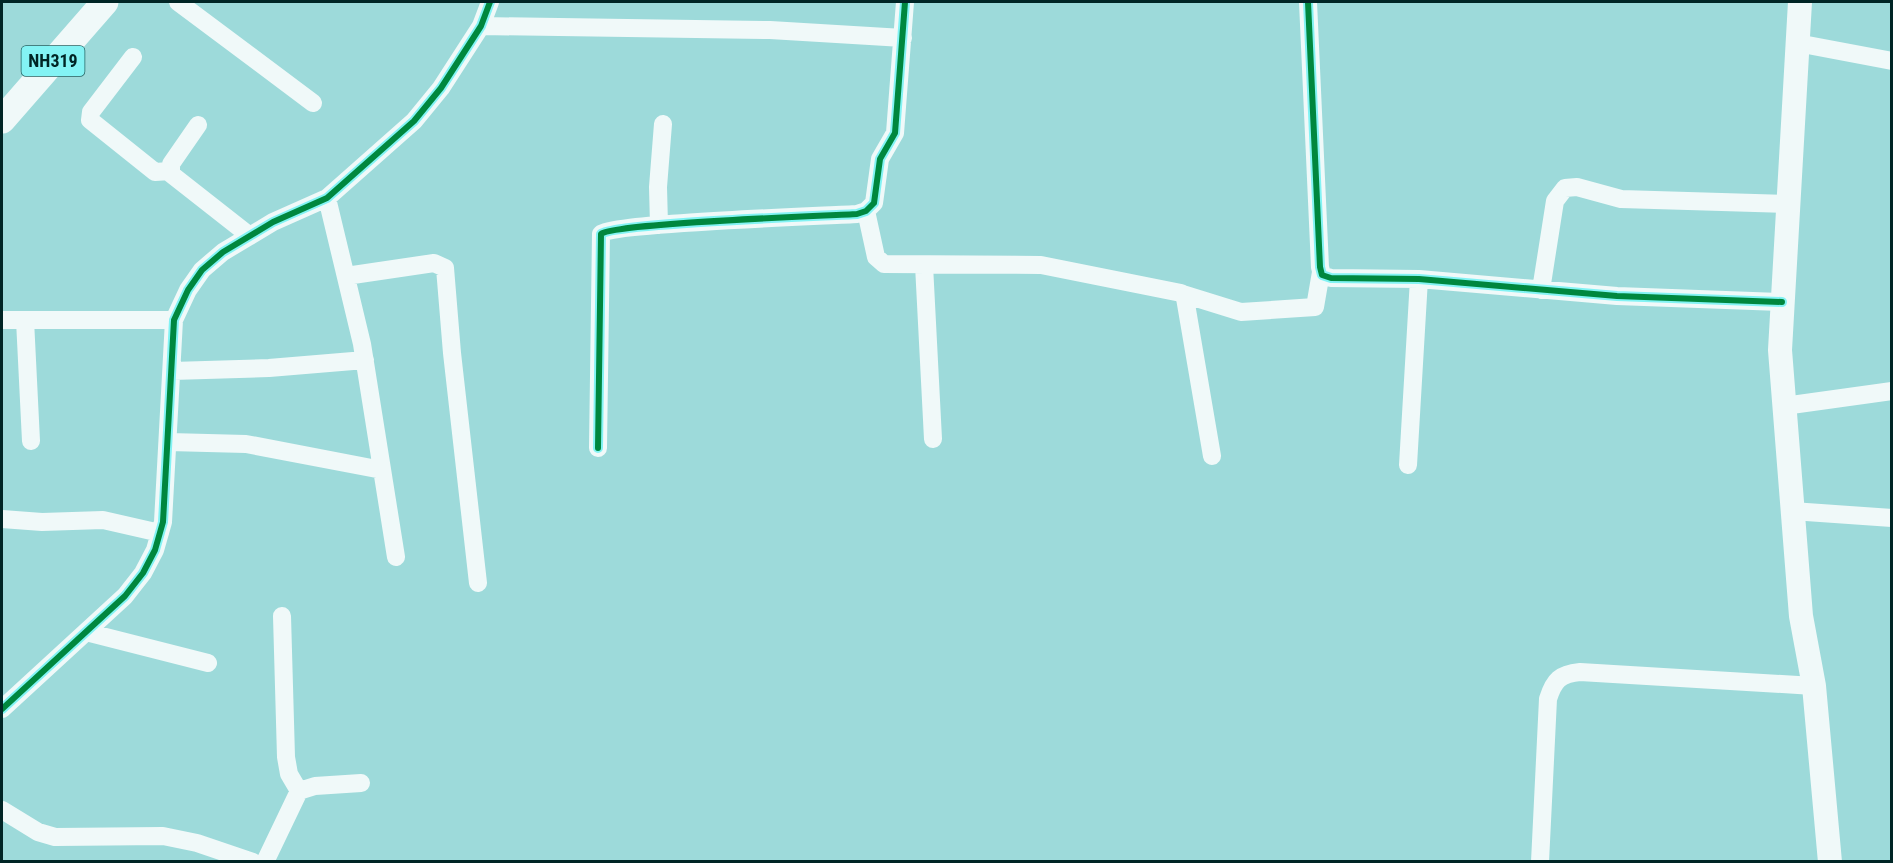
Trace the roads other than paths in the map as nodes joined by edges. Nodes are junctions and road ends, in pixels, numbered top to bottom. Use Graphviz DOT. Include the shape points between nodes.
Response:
graph roads {
  1 [pos="105,2"];
  2 [pos="178,2"];
  3 [pos="490,2"];
  4 [pos="905,2"];
  5 [pos="1308,2"];
  6 [pos="1800,2"];
  7 [pos="481,26"];
  8 [pos="903,38"];
  9 [pos="1797,43"];
  10 [pos="133,57"];
  11 [pos="1892,61"];
  12 [pos="314,103"];
  13 [pos="2,120"];
  14 [pos="663,124"];
  15 [pos="198,125"];
  16 [pos="170,171"];
  17 [pos="327,198"];
  18 [pos="1788,204"];
  19 [pos="866,211"];
  20 [pos="659,225"];
  21 [pos="250,236"];
  22 [pos="924,264"];
  23 [pos="1321,272"];
  24 [pos="346,276"];
  25 [pos="1419,279"];
  26 [pos="1541,290"];
  27 [pos="1183,294"];
  28 [pos="1782,302"];
  29 [pos="2,320"];
  30 [pos="25,320"];
  31 [pos="174,320"];
  32 [pos="365,360"];
  33 [pos="172,370"];
  34 [pos="1892,391"];
  35 [pos="1784,406"];
  36 [pos="933,439"];
  37 [pos="31,441"];
  38 [pos="168,442"];
  39 [pos="598,448"];
  40 [pos="1212,456"];
  41 [pos="1408,465"];
  42 [pos="382,470"];
  43 [pos="1792,511"];
  44 [pos="1892,518"];
  45 [pos="2,519"];
  46 [pos="160,533"];
  47 [pos="396,557"];
  48 [pos="478,583"];
  49 [pos="282,616"];
  50 [pos="86,632"];
  51 [pos="208,663"];
  52 [pos="1814,686"];
  53 [pos="2,709"];
  54 [pos="361,783"];
  55 [pos="299,791"];
  56 [pos="2,810"];
  57 [pos="253,861"];
  58 [pos="265,861"];
  59 [pos="1540,861"];
  60 [pos="1830,861"];
  1 -- 13 [label="highway, NH319"];
  2 -- 12 [label="street"];
  3 -- 7 [label="street"];
  4 -- 8 [label="street"];
  5 -- 23 [label="street"];
  6 -- 9 [label="main road"];
  7 -- 8 [label="street" via="770,30"];
  7 -- 17 [label="street" via="441,88 414,121"];
  8 -- 19 [label="street" via="896,133 882,153 876,198"];
  9 -- 11 [label="street"];
  9 -- 18 [label="main road"];
  10 -- 16 [label="street" via="91,112 90,120 155,172"];
  14 -- 20 [label="street"];
  15 -- 16 [label="street"];
  16 -- 21 [label="street"];
  17 -- 21 [label="street"];
  17 -- 24 [label="street"];
  18 -- 26 [label="street" via="1622,199 1577,187 1565,188 1555,201"];
  18 -- 28 [label="main road"];
  19 -- 20 [label="street"];
  19 -- 22 [label="street" via="880,263"];
  20 -- 39 [label="street" via="611,229 601,234"];
  21 -- 31 [label="street" via="202,270"];
  22 -- 27 [label="street" via="1041,266"];
  22 -- 36 [label="street"];
  23 -- 25 [label="street" via="1331,278"];
  23 -- 27 [label="street" via="1315,308 1241,312"];
  24 -- 32 [label="street"];
  24 -- 48 [label="street" via="434,263 446,267"];
  25 -- 26 [label="street"];
  25 -- 41 [label="street"];
  26 -- 28 [label="street"];
  27 -- 40 [label="street"];
  28 -- 35 [label="main road"];
  29 -- 30 [label="street"];
  30 -- 31 [label="street"];
  30 -- 37 [label="street"];
  31 -- 33 [label="street"];
  32 -- 33 [label="street" via="269,368"];
  32 -- 42 [label="street"];
  33 -- 38 [label="street"];
  34 -- 35 [label="street"];
  35 -- 43 [label="main road"];
  38 -- 42 [label="street" via="246,444"];
  38 -- 46 [label="street"];
  42 -- 47 [label="street"];
  43 -- 44 [label="street"];
  43 -- 52 [label="main road" via="1801,616"];
  45 -- 46 [label="street" via="103,520"];
  46 -- 50 [label="street" via="143,573 125,596"];
  49 -- 55 [label="street" via="286,758 289,774"];
  50 -- 51 [label="street"];
  50 -- 53 [label="street"];
  52 -- 59 [label="street" via="1580,672 1559,677 1552,684 1548,699"];
  52 -- 60 [label="main road"];
  54 -- 55 [label="street"];
  55 -- 58 [label="street"];
  56 -- 57 [label="street" via="38,832 55,837 163,836"];
}
